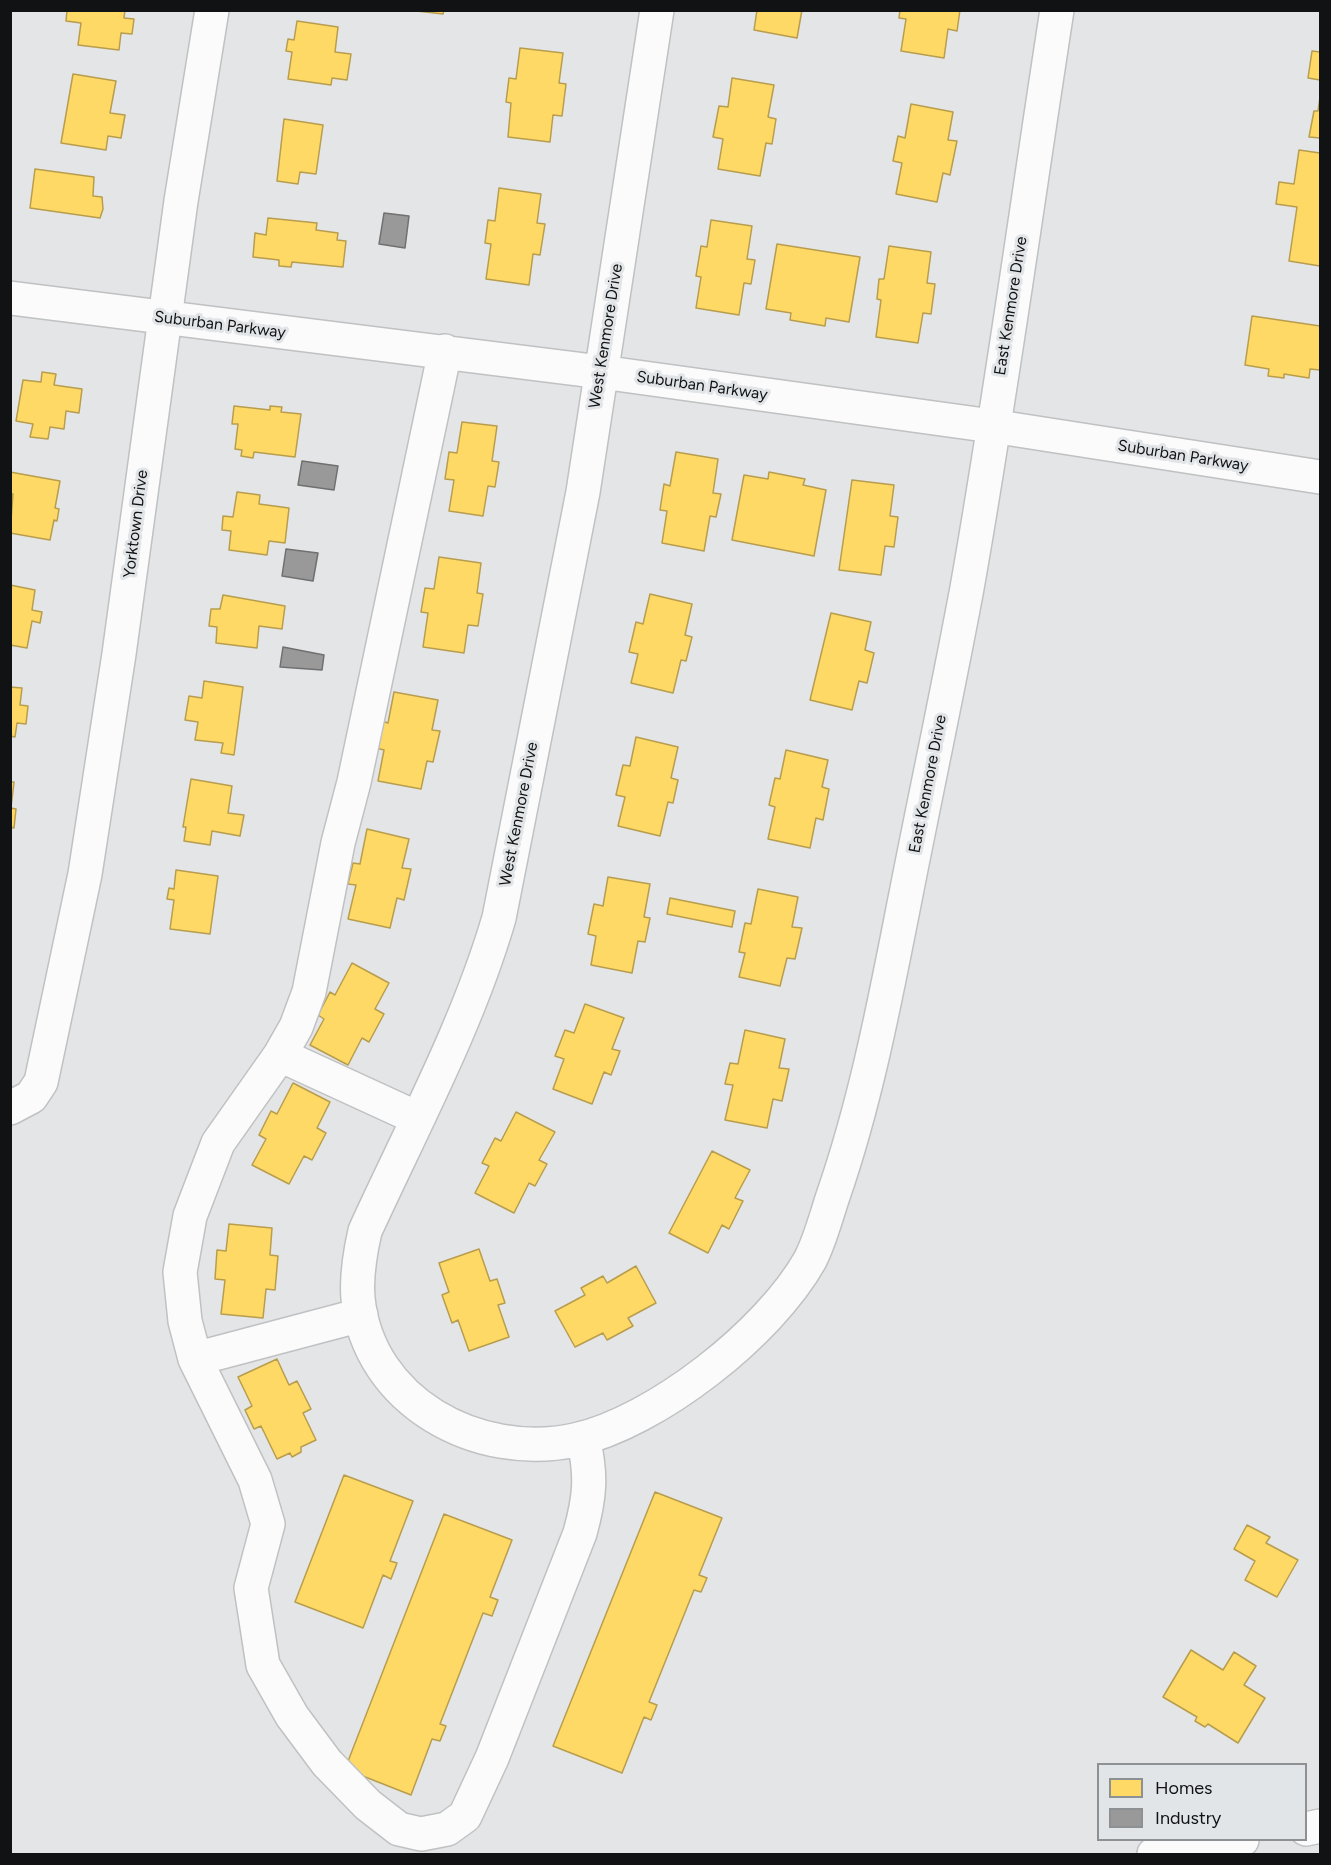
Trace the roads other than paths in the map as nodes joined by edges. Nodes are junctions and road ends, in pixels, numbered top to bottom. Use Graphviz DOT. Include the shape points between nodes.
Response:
graph roads {
  1 [pos="212,10"];
  2 [pos="657,10"];
  3 [pos="1057,10"];
  4 [pos="10,298"];
  5 [pos="165,319"];
  6 [pos="445,351"];
  7 [pos="601,372"];
  8 [pos="992,426"];
  9 [pos="1320,477"];
  10 [pos="280,1056"];
  11 [pos="10,1107"];
  12 [pos="417,1118"];
  13 [pos="361,1315"];
  14 [pos="195,1359"];
  15 [pos="583,1438"];
  16 [pos="1230,1841"];
  17 [pos="1154,1854"];
  1 -- 5 [label="street, Yorktown Drive"];
  2 -- 7 [label="street, West Kenmore Drive"];
  3 -- 8 [label="street, East Kenmore Drive"];
  4 -- 5 [label="street, Suburban Parkway"];
  5 -- 6 [label="street, Suburban Parkway"];
  5 -- 11 [label="street, Yorktown Drive" via="85,874 41,1082 31,1097"];
  6 -- 7 [label="street, Suburban Parkway"];
  6 -- 10 [label="street" via="309,992"];
  7 -- 8 [label="street, Suburban Parkway"];
  7 -- 12 [label="street, West Kenmore Drive" via="582,492 499,918 483,972"];
  8 -- 9 [label="street, Suburban Parkway"];
  8 -- 15 [label="street, East Kenmore Drive" via="967,586 874,1053 847,1157 812,1257 767,1316 722,1358 683,1388 620,1425"];
  10 -- 12 [label="street"];
  10 -- 14 [label="street" via="218,1143 190,1216 180,1272 185,1321"];
  12 -- 13 [label="street, West Kenmore Drive" via="365,1231 358,1265"];
  13 -- 14 [label="street"];
  13 -- 15 [label="street, West Kenmore Drive" via="377,1359 393,1383 413,1403 451,1427 488,1440 528,1445"];
  14 -- 15 [label="street" via="255,1480 267,1524 251,1588 264,1665 292,1716 327,1763 368,1805 399,1829 421,1834 447,1829 465,1816 492,1758 580,1533 589,1500 590,1467"];
  16 -- 17 [label="street"];
}
